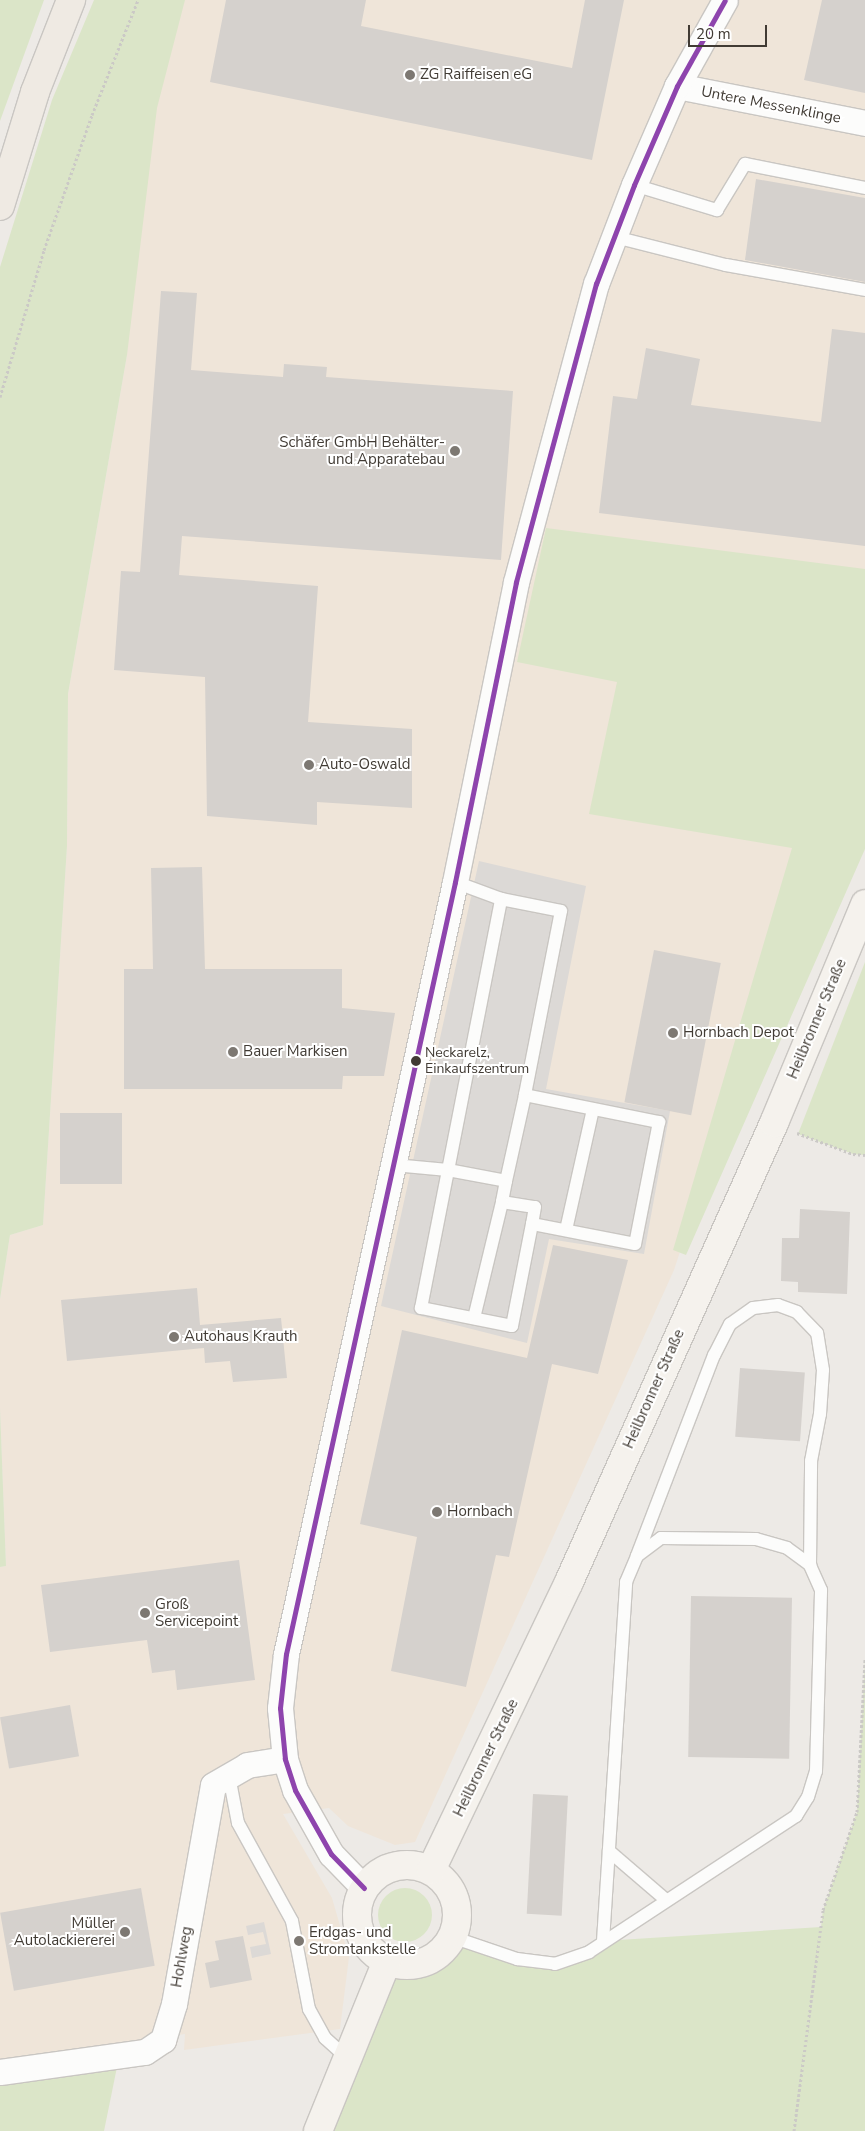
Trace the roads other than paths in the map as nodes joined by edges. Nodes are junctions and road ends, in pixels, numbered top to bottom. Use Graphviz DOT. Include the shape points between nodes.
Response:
graph roads {
  1 [pos="71,0"];
  2 [pos="725,0"];
  3 [pos="677,86"];
  4 [pos="865,124"];
  5 [pos="634,185"];
  6 [pos="865,188"];
  7 [pos="0,206"];
  8 [pos="615,237"];
  9 [pos="865,290"];
  10 [pos="455,882"];
  11 [pos="501,899"];
  12 [pos="865,904"];
  13 [pos="525,1096"];
  14 [pos="593,1109"];
  15 [pos="394,1165"];
  16 [pos="448,1170"];
  17 [pos="506,1181"];
  18 [pos="502,1202"];
  19 [pos="532,1224"];
  20 [pos="566,1230"];
  21 [pos="474,1318"];
  22 [pos="637,1556"];
  23 [pos="810,1565"];
  24 [pos="285,1759"];
  25 [pos="228,1776"];
  26 [pos="609,1851"];
  27 [pos="431,1870"];
  28 [pos="364,1888"];
  29 [pos="666,1900"];
  30 [pos="452,1937"];
  31 [pos="602,1941"];
  32 [pos="388,1961"];
  33 [pos="348,2059"];
  34 [pos="0,2072"];
  35 [pos="318,2131"];
  1 -- 7 [label="main road" via="34,92"];
  2 -- 3 [label="street"];
  3 -- 4 [label="street, Untere Messenklinge"];
  3 -- 5 [label="street"];
  5 -- 6 [label="lane" via="717,210 745,164"];
  5 -- 8 [label="street"];
  8 -- 9 [label="lane" via="726,266"];
  8 -- 10 [label="street" via="596,284 516,582"];
  10 -- 11 [label="lane"];
  10 -- 15 [label="street"];
  11 -- 13 [label="lane" via="561,911"];
  11 -- 16 [label="lane"];
  12 -- 27 [label="street, Heilbronner Straße" via="774,1123 569,1582"];
  13 -- 14 [label="lane"];
  13 -- 17 [label="lane"];
  14 -- 20 [label="lane"];
  14 -- 20 [label="lane" via="659,1122 635,1244"];
  15 -- 16 [label="lane"];
  15 -- 24 [label="street" via="286,1654 280,1708"];
  16 -- 17 [label="lane"];
  16 -- 21 [label="lane" via="420,1308"];
  17 -- 18 [label="lane"];
  18 -- 19 [label="lane" via="535,1207"];
  18 -- 21 [label="lane"];
  19 -- 20 [label="lane"];
  19 -- 21 [label="lane" via="512,1326"];
  22 -- 23 [label="lane" via="661,1538 756,1539 787,1548"];
  22 -- 23 [label="lane" via="714,1355 730,1324 753,1308 778,1305 797,1312 817,1334 823,1370 812,1460"];
  22 -- 26 [label="lane" via="626,1582"];
  23 -- 29 [label="lane" via="821,1590 816,1771 808,1797 796,1816"];
  24 -- 25 [label="street, Hohlweg" via="246,1765"];
  24 -- 28 [label="street" via="295,1790 331,1854"];
  25 -- 33 [label="lane" via="238,1823 292,1920 309,2009 325,2038"];
  25 -- 34 [label="street, Hohlweg" via="213,1785 174,2004 163,2040 145,2052"];
  26 -- 29 [label="lane"];
  26 -- 31 [label="lane"];
  27 -- 28 [label="street" via="417,1865 387,1868"];
  27 -- 30 [label="street" via="443,1880 457,1907"];
  28 -- 32 [label="street" via="357,1904 362,1938 373,1952"];
  29 -- 31 [label="lane"];
  30 -- 31 [label="lane" via="517,1959 554,1964 589,1952"];
  30 -- 32 [label="street" via="432,1959 402,1965"];
  32 -- 33 [label="street"];
  33 -- 35 [label="street"];
}
